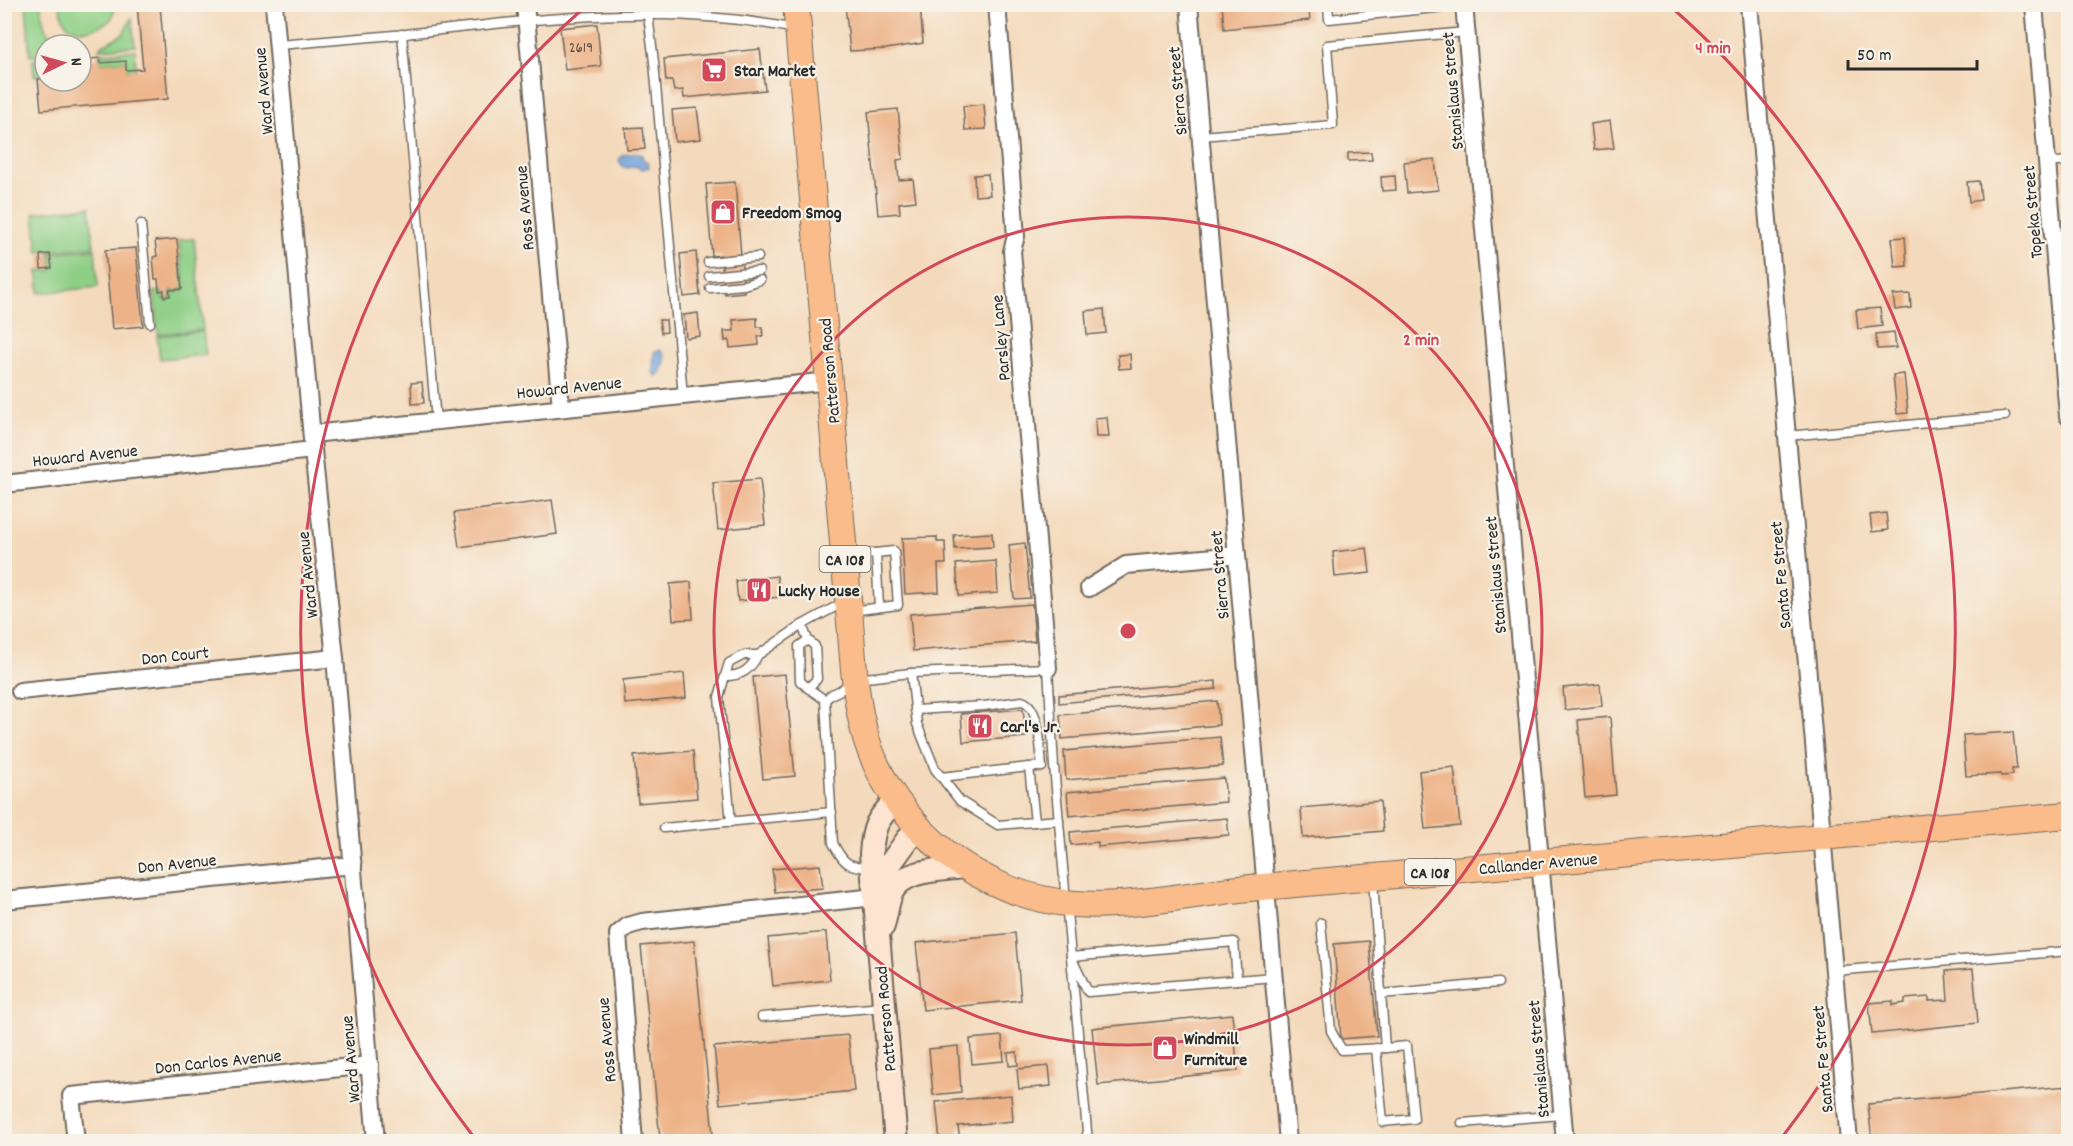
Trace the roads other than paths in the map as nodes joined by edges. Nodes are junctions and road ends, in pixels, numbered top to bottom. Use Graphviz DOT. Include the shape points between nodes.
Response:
graph roads {
  1 [pos="274,4"];
  2 [pos="997,4"];
  3 [pos="1189,4"];
  4 [pos="1328,4"];
  5 [pos="1749,4"];
  6 [pos="2034,4"];
  7 [pos="1464,5"];
  8 [pos="526,12"];
  9 [pos="648,15"];
  10 [pos="797,17"];
  11 [pos="1466,32"];
  12 [pos="402,34"];
  13 [pos="279,45"];
  14 [pos="1201,136"];
  15 [pos="2068,161"];
  16 [pos="2047,163"];
  17 [pos="141,224"];
  18 [pos="758,257"];
  19 [pos="708,262"];
  20 [pos="710,276"];
  21 [pos="710,288"];
  22 [pos="2065,322"];
  23 [pos="150,323"];
  24 [pos="830,381"];
  25 [pos="683,396"];
  26 [pos="561,408"];
  27 [pos="2005,416"];
  28 [pos="2068,416"];
  29 [pos="436,421"];
  30 [pos="1788,436"];
  31 [pos="312,442"];
  32 [pos="4,484"];
  33 [pos="876,553"];
  34 [pos="1237,555"];
  35 [pos="845,556"];
  36 [pos="1089,588"];
  37 [pos="849,605"];
  38 [pos="879,607"];
  39 [pos="802,625"];
  40 [pos="808,639"];
  41 [pos="758,655"];
  42 [pos="335,658"];
  43 [pos="1048,668"];
  44 [pos="911,673"];
  45 [pos="725,676"];
  46 [pos="856,679"];
  47 [pos="808,688"];
  48 [pos="20,691"];
  49 [pos="825,700"];
  50 [pos="915,710"];
  51 [pos="866,737"];
  52 [pos="1029,767"];
  53 [pos="941,777"];
  54 [pos="896,800"];
  55 [pos="832,812"];
  56 [pos="2068,815"];
  57 [pos="1059,820"];
  58 [pos="731,822"];
  59 [pos="1035,822"];
  60 [pos="918,825"];
  61 [pos="664,828"];
  62 [pos="1821,838"];
  63 [pos="1540,862"];
  64 [pos="353,865"];
  65 [pos="964,867"];
  66 [pos="872,868"];
  67 [pos="1373,878"];
  68 [pos="1266,887"];
  69 [pos="875,897"];
  70 [pos="4,900"];
  71 [pos="1067,903"];
  72 [pos="1321,923"];
  73 [pos="879,945"];
  74 [pos="2068,951"];
  75 [pos="1071,957"];
  76 [pos="1834,970"];
  77 [pos="1274,977"];
  78 [pos="1237,980"];
  79 [pos="1498,983"];
  80 [pos="1382,994"];
  81 [pos="885,1007"];
  82 [pos="762,1017"];
  83 [pos="1381,1048"];
  84 [pos="370,1065"];
  85 [pos="1562,1115"];
  86 [pos="1462,1123"];
  87 [pos="76,1142"];
  88 [pos="376,1142"];
  89 [pos="634,1142"];
  90 [pos="896,1142"];
  91 [pos="1088,1142"];
  92 [pos="1288,1142"];
  93 [pos="1565,1142"];
  94 [pos="1849,1142"];
  1 -- 13 [label="street, Ward Avenue"];
  2 -- 43 [label="street, Parsley Lane" via="1016,236 1012,251"];
  3 -- 14 [label="street, Sierra Street"];
  4 -- 7 [label="lane" via="1329,19"];
  5 -- 30 [label="street, Santa Fe Street"];
  6 -- 16 [label="street, Topeka Street"];
  7 -- 11 [label="street, Stanislaus Street"];
  8 -- 9 [label="lane"];
  8 -- 12 [label="lane"];
  8 -- 26 [label="street, Ross Avenue"];
  9 -- 10 [label="lane" via="761,22"];
  9 -- 25 [label="lane"];
  10 -- 24 [label="main road, Patterson Road / CA 108"];
  11 -- 14 [label="lane" via="1326,45 1333,125"];
  11 -- 63 [label="street, Stanislaus Street"];
  12 -- 13 [label="lane"];
  12 -- 29 [label="lane"];
  13 -- 31 [label="street, Ward Avenue"];
  14 -- 34 [label="street, Sierra Street"];
  15 -- 16 [label="lane"];
  16 -- 22 [label="street, Topeka Street"];
  17 -- 23 [label="lane"];
  18 -- 19 [label="lane"];
  20 -- 21 [label="lane" via="759,276 744,285"];
  22 -- 28 [label="street, Topeka Street"];
  24 -- 25 [label="street, Howard Avenue"];
  24 -- 35 [label="main road, Patterson Road / CA 108"];
  25 -- 26 [label="street, Howard Avenue"];
  26 -- 29 [label="street, Howard Avenue"];
  27 -- 30 [label="lane"];
  29 -- 31 [label="street, Howard Avenue"];
  30 -- 62 [label="street, Santa Fe Street"];
  31 -- 32 [label="street, Howard Avenue"];
  31 -- 42 [label="street, Ward Avenue"];
  33 -- 35 [label="lane"];
  33 -- 38 [label="lane"];
  33 -- 38 [label="lane" via="894,551 898,605"];
  34 -- 36 [label="street" via="1126,565"];
  34 -- 68 [label="street, Sierra Street"];
  35 -- 37 [label="main road, Patterson Road / CA 108"];
  37 -- 38 [label="lane"];
  37 -- 39 [label="lane"];
  37 -- 46 [label="main road, Patterson Road / CA 108"];
  39 -- 40 [label="lane"];
  39 -- 41 [label="lane"];
  40 -- 47 [label="lane" via="815,646 817,679"];
  40 -- 47 [label="lane" via="799,646 800,681"];
  41 -- 45 [label="lane" via="751,668 737,676"];
  41 -- 45 [label="lane" via="729,663"];
  42 -- 48 [label="street, Don Court"];
  42 -- 64 [label="street, Ward Avenue"];
  43 -- 44 [label="lane"];
  43 -- 57 [label="lane"];
  44 -- 46 [label="lane"];
  44 -- 50 [label="lane"];
  45 -- 58 [label="lane" via="719,697"];
  46 -- 49 [label="lane"];
  46 -- 51 [label="main road, Patterson Road / CA 108"];
  47 -- 49 [label="lane"];
  49 -- 55 [label="lane"];
  50 -- 52 [label="lane" via="1028,702 1036,722 1041,767"];
  50 -- 53 [label="lane" via="916,724"];
  51 -- 54 [label="main road, Callander Avenue / CA 108"];
  52 -- 53 [label="lane"];
  52 -- 59 [label="lane"];
  53 -- 59 [label="lane" via="960,801 998,825"];
  54 -- 60 [label="main road, Callander Avenue / CA 108"];
  54 -- 66 [label="main road, Patterson Road" via="882,814 872,833"];
  55 -- 58 [label="lane"];
  55 -- 66 [label="lane" via="833,843 839,856 851,866"];
  56 -- 62 [label="main road, Callander Avenue / CA 108"];
  57 -- 59 [label="lane"];
  57 -- 71 [label="lane"];
  58 -- 61 [label="lane"];
  60 -- 65 [label="main road, Callander Avenue / CA 108" via="934,844"];
  60 -- 69 [label="main road, Patterson Road" via="890,864"];
  62 -- 63 [label="main road, Callander Avenue / CA 108"];
  62 -- 76 [label="street, Santa Fe Street"];
  63 -- 67 [label="main road, Callander Avenue / CA 108"];
  63 -- 85 [label="street, Stanislaus Street"];
  64 -- 70 [label="street, Don Avenue"];
  64 -- 84 [label="street, Ward Avenue"];
  65 -- 71 [label="main road, Callander Avenue / CA 108" via="1016,892"];
  65 -- 73 [label="main road" via="904,879 892,892"];
  66 -- 69 [label="main road, Patterson Road"];
  67 -- 68 [label="main road, Callander Avenue / CA 108"];
  67 -- 80 [label="lane"];
  68 -- 71 [label="main road, Callander Avenue / CA 108" via="1114,904"];
  68 -- 77 [label="street, Sierra Street"];
  69 -- 73 [label="main road, Patterson Road"];
  69 -- 89 [label="street, Ross Avenue" via="642,922 618,934"];
  71 -- 75 [label="lane"];
  72 -- 83 [label="lane" via="1331,1032 1342,1050"];
  73 -- 81 [label="main road, Patterson Road"];
  74 -- 76 [label="lane"];
  75 -- 78 [label="lane" via="1088,992"];
  75 -- 78 [label="lane" via="1234,942"];
  75 -- 91 [label="lane"];
  76 -- 94 [label="street, Santa Fe Street"];
  77 -- 78 [label="lane"];
  77 -- 92 [label="street, Sierra Street"];
  79 -- 80 [label="lane"];
  80 -- 83 [label="lane"];
  81 -- 82 [label="lane"];
  81 -- 90 [label="main road, Patterson Road"];
  83 -- 83 [label="lane" via="1407,1046 1414,1119 1383,1122"];
  84 -- 87 [label="street, Don Carlos Avenue" via="71,1096"];
  84 -- 88 [label="street, Ward Avenue"];
  85 -- 86 [label="lane"];
  85 -- 93 [label="street, Stanislaus Street"];
}
